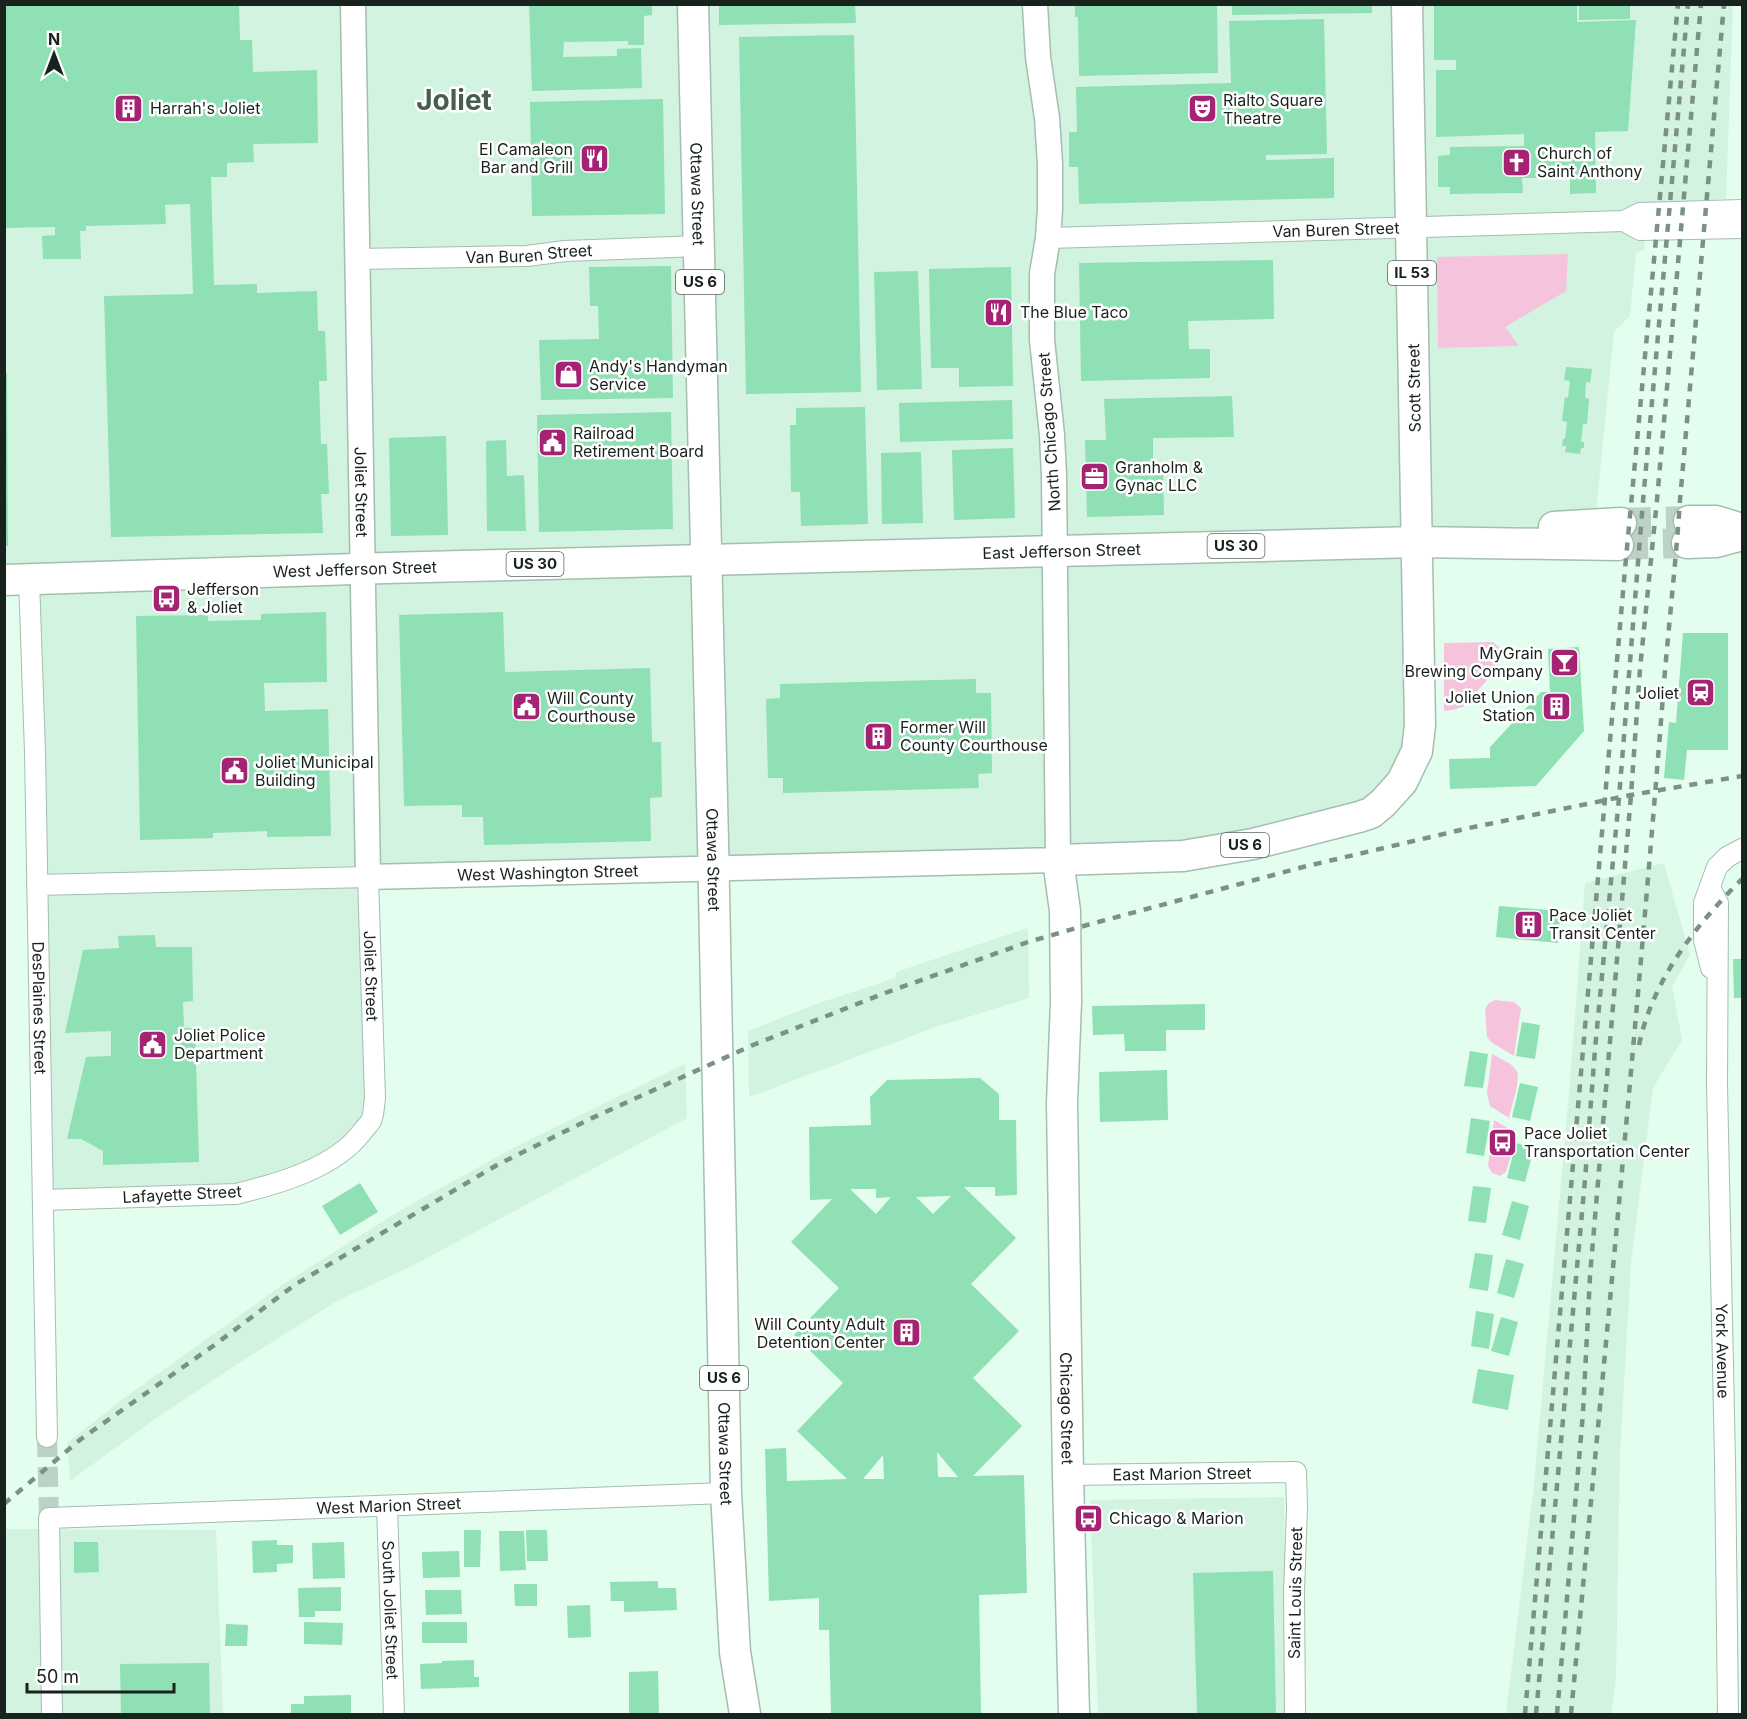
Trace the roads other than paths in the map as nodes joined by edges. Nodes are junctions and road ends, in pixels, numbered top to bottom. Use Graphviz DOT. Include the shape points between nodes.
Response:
graph roads {
  1 [pos="353,4"];
  2 [pos="693,4"];
  3 [pos="1035,4"];
  4 [pos="1407,4"];
  5 [pos="1743,210"];
  6 [pos="1624,221"];
  7 [pos="1411,227"];
  8 [pos="1743,228"];
  9 [pos="1048,238"];
  10 [pos="699,246"];
  11 [pos="358,259"];
  12 [pos="1743,529"];
  13 [pos="1620,534"];
  14 [pos="1743,535"];
  15 [pos="1417,542"];
  16 [pos="1056,551"];
  17 [pos="706,560"];
  18 [pos="363,569"];
  19 [pos="17,580"];
  20 [pos="1743,849"];
  21 [pos="1058,860"];
  22 [pos="714,868"];
  23 [pos="368,878"];
  24 [pos="37,885"];
  25 [pos="371,1120"];
  26 [pos="43,1200"];
  27 [pos="47,1437"];
  28 [pos="1734,1460"];
  29 [pos="1296,1472"];
  30 [pos="1068,1475"];
  31 [pos="726,1493"];
  32 [pos="387,1506"];
  33 [pos="735,1652"];
  34 [pos="52,1714"];
  35 [pos="394,1714"];
  36 [pos="733,1714"];
  37 [pos="746,1714"];
  38 [pos="1074,1714"];
  39 [pos="1295,1714"];
  40 [pos="1728,1714"];
  1 -- 11 [label="street, Joliet Street"];
  2 -- 10 [label="main road, Ottawa Street / US 6"];
  3 -- 9 [label="street, North Chicago Street" via="1050,164"];
  4 -- 7 [label="main road, Scott Street / IL 53"];
  5 -- 6 [label="street, Van Buren Street" via="1640,213"];
  6 -- 7 [label="street, Van Buren Street"];
  6 -- 8 [label="street, Van Buren Street" via="1640,230"];
  7 -- 9 [label="street, Van Buren Street"];
  7 -- 15 [label="main road, Scott Street / IL 53"];
  9 -- 16 [label="street, North Chicago Street" via="1042,274 1042,340 1052,435"];
  10 -- 11 [label="street, Van Buren Street" via="527,256"];
  10 -- 17 [label="main road, Ottawa Street / US 6"];
  11 -- 18 [label="street, Joliet Street"];
  12 -- 14 [label="main road" via="1716,521 1688,532 1716,542"];
  13 -- 15 [label="main road, East Jefferson Street"];
  15 -- 16 [label="main road, East Jefferson Street / US 30"];
  15 -- 21 [label="main road, Scott Street / US 6" via="1420,725 1417,751 1393,794 1371,813 1253,844 1183,856"];
  16 -- 17 [label="main road, East Jefferson Street / US 30"];
  16 -- 21 [label="street, North Chicago Street"];
  17 -- 18 [label="main road, West Jefferson Street / US 30"];
  17 -- 22 [label="main road, Ottawa Street / US 6"];
  18 -- 19 [label="main road, West Jefferson Street / US 30"];
  18 -- 23 [label="street, Joliet Street"];
  19 -- 24 [label="street, DesPlaines Street"];
  20 -- 28 [label="street, York Avenue" via="1718,867 1704,903 1704,940 1716,988 1717,1097"];
  21 -- 22 [label="street, West Washington Street"];
  21 -- 30 [label="main road, Chicago Street" via="1046,910 1047,978 1062,1103"];
  22 -- 23 [label="street, West Washington Street"];
  22 -- 31 [label="main road, Ottawa Street / US 6"];
  23 -- 24 [label="street, West Washington Street"];
  23 -- 25 [label="street, Joliet Street" via="375,1098"];
  24 -- 26 [label="street, DesPlaines Street"];
  25 -- 26 [label="street, Lafayette Street" via="340,1154 263,1188 236,1194"];
  26 -- 27 [label="street, DesPlaines Street"];
  28 -- 40 [label="street, York Avenue"];
  29 -- 30 [label="street, East Marion Street"];
  29 -- 39 [label="street, Saint Louis Street"];
  30 -- 38 [label="main road, Chicago Street"];
  31 -- 32 [label="street, West Marion Street"];
  31 -- 33 [label="main road, Ottawa Street / US 6"];
  32 -- 34 [label="street, West Marion Street" via="49,1518"];
  32 -- 35 [label="street, South Joliet Street"];
  33 -- 36 [label="street"];
  33 -- 37 [label="main road, Ottawa Street / US 6"];
}
